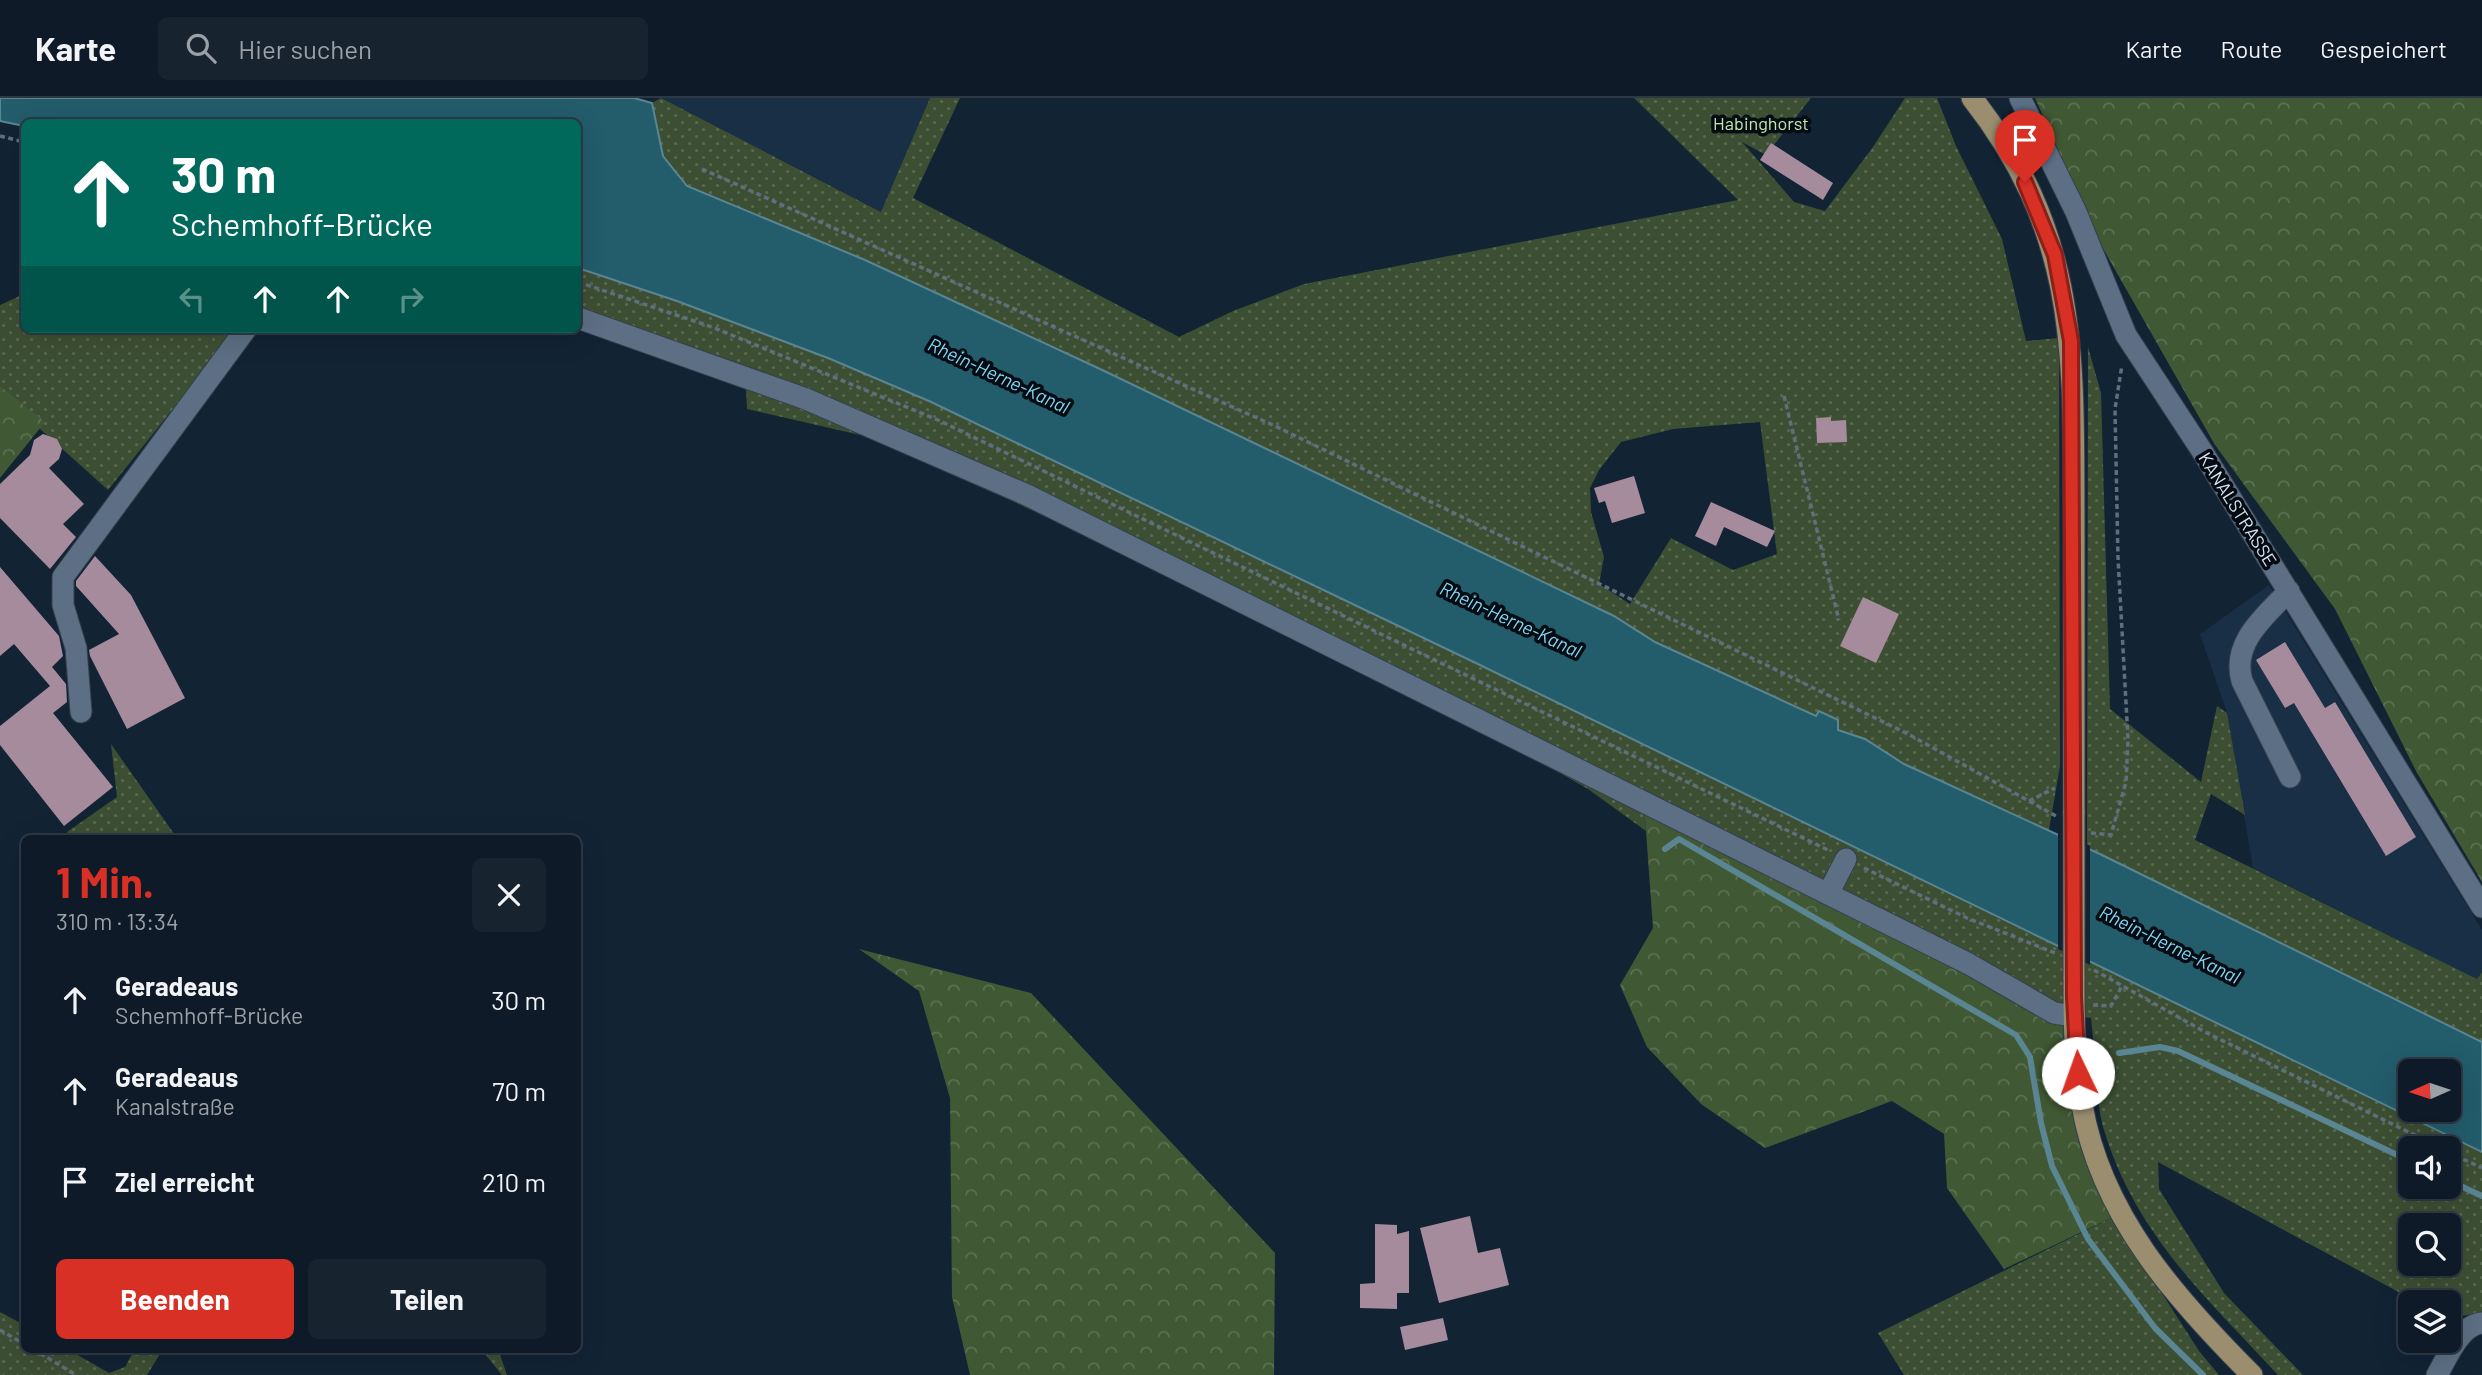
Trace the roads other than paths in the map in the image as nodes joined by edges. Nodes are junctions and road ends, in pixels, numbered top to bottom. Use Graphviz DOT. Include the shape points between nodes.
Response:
graph roads {
  1 [pos="1972,98"];
  2 [pos="2021,98"];
  3 [pos="581,319"];
  4 [pos="243,333"];
  5 [pos="2288,591"];
  6 [pos="81,712"];
  7 [pos="2290,777"];
  8 [pos="1846,859"];
  9 [pos="1828,894"];
  10 [pos="2482,907"];
  11 [pos="2085,1011"];
  12 [pos="2482,1323"];
  13 [pos="2252,1375"];
  14 [pos="2437,1375"];
  1 -- 11 [label="main road, bridge" via="2008,150 2041,216 2055,255 2071,341 2071,817"];
  2 -- 5 [label="street, KANALSTRASSE" via="2076,212 2126,335"];
  3 -- 9 [label="street" via="806,399 1027,495"];
  4 -- 6 [label="street" via="63,577 63,605 76,648"];
  5 -- 7 [label="street" via="2249,636 2239,664 2242,681"];
  5 -- 10 [label="street, KANALSTRASSE"];
  8 -- 9 [label="street"];
  9 -- 11 [label="street" via="1969,964 2054,1013"];
  11 -- 13 [label="main road" via="2082,1105 2098,1162 2116,1203 2154,1267"];
  12 -- 14 [label="street" via="2459,1338"];
}
